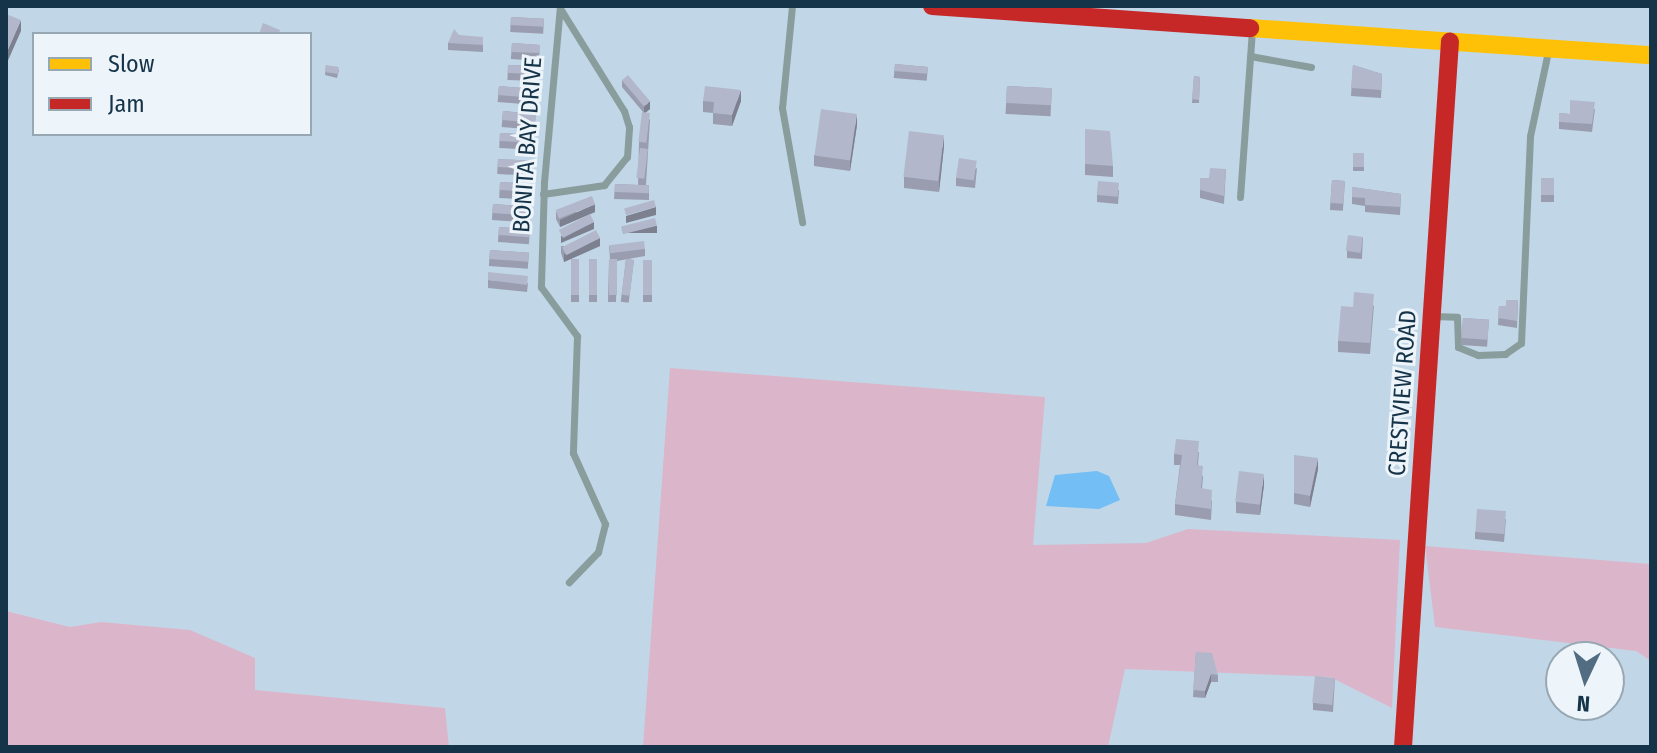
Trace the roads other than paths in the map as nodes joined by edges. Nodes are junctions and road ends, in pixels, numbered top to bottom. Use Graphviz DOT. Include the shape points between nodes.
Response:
graph roads {
  1 [pos="792,6"];
  2 [pos="932,6"];
  3 [pos="560,7"];
  4 [pos="1253,28"];
  5 [pos="1450,42"];
  6 [pos="1548,49"];
  7 [pos="1651,55"];
  8 [pos="1250,56"];
  9 [pos="1311,67"];
  10 [pos="543,194"];
  11 [pos="1240,197"];
  12 [pos="802,222"];
  13 [pos="1432,316"];
  14 [pos="569,582"];
  15 [pos="1403,747"];
  1 -- 12 [label="lane" via="782,108"];
  2 -- 4 [label="street"];
  3 -- 10 [label="lane, BONITA BAY DRIVE"];
  3 -- 10 [label="lane" via="624,111 627,157 604,185"];
  4 -- 5 [label="street"];
  4 -- 8 [label="lane"];
  5 -- 6 [label="street"];
  5 -- 13 [label="street, CRESTVIEW ROAD"];
  6 -- 7 [label="street"];
  6 -- 13 [label="lane" via="1530,136 1521,343 1505,354 1478,355 1458,347 1457,317"];
  8 -- 9 [label="lane"];
  8 -- 11 [label="lane"];
  10 -- 14 [label="lane, BONITA BAY DRIVE" via="541,287 577,336 573,453 605,524 598,552"];
  13 -- 15 [label="street, CRESTVIEW ROAD"];
}
